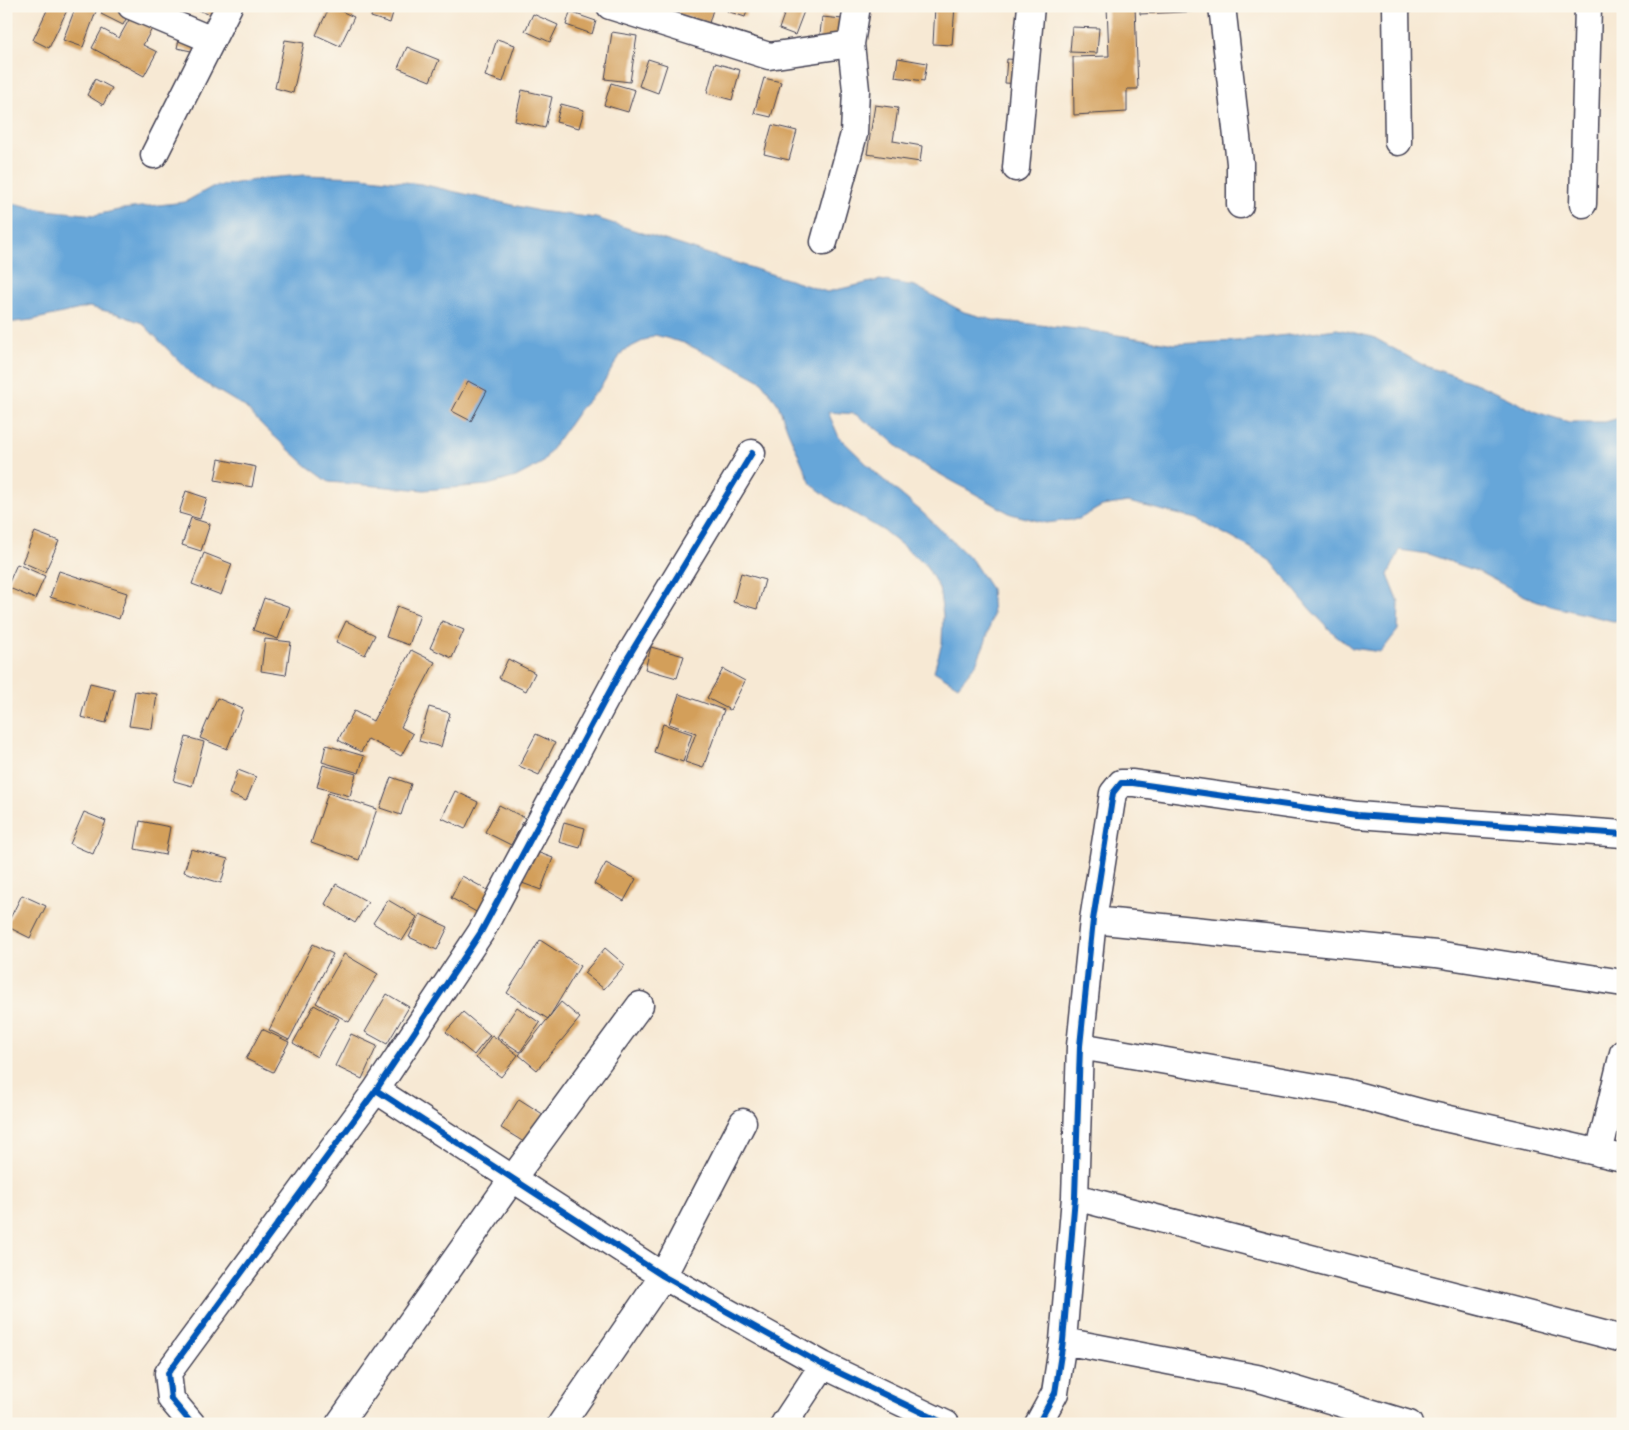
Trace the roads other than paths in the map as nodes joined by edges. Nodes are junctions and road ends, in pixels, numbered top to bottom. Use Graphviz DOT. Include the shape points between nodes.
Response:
graph roads {
  1 [pos="131,6"];
  2 [pos="229,6"];
  3 [pos="610,6"];
  4 [pos="857,6"];
  5 [pos="1031,6"];
  6 [pos="1222,6"];
  7 [pos="1396,6"];
  8 [pos="1588,6"];
  9 [pos="212,40"];
  10 [pos="851,44"];
  11 [pos="1398,142"];
  12 [pos="154,155"];
  13 [pos="1016,168"];
  14 [pos="1582,204"];
  15 [pos="1240,205"];
  16 [pos="824,242"];
  17 [pos="752,453"];
  18 [pos="1623,834"];
  19 [pos="1093,920"];
  20 [pos="1623,982"];
  21 [pos="640,1005"];
  22 [pos="1080,1046"];
  23 [pos="1623,1053"];
  24 [pos="376,1090"];
  25 [pos="744,1122"];
  26 [pos="1611,1156"];
  27 [pos="513,1178"];
  28 [pos="1075,1197"];
  29 [pos="663,1276"];
  30 [pos="1623,1338"];
  31 [pos="1063,1341"];
  32 [pos="823,1365"];
  33 [pos="192,1424"];
  34 [pos="339,1424"];
  35 [pos="561,1424"];
  36 [pos="784,1424"];
  37 [pos="946,1424"];
  38 [pos="1038,1424"];
  39 [pos="1409,1424"];
  1 -- 9 [label="street"];
  2 -- 9 [label="street"];
  3 -- 10 [label="street" via="769,56"];
  4 -- 10 [label="street"];
  5 -- 13 [label="street"];
  6 -- 15 [label="street" via="1240,163"];
  7 -- 11 [label="street"];
  8 -- 14 [label="street"];
  9 -- 12 [label="street"];
  10 -- 16 [label="street" via="856,90 854,134"];
  17 -- 24 [label="street" via="627,659 481,932"];
  18 -- 19 [label="street" via="1357,815 1121,783 1113,793"];
  19 -- 20 [label="street" via="1436,954"];
  19 -- 22 [label="street"];
  21 -- 27 [label="street"];
  22 -- 26 [label="street" via="1345,1092"];
  22 -- 28 [label="street"];
  23 -- 26 [label="street"];
  24 -- 27 [label="street"];
  24 -- 33 [label="street" via="168,1373 171,1399"];
  25 -- 29 [label="street"];
  27 -- 29 [label="street"];
  27 -- 34 [label="street"];
  28 -- 30 [label="street"];
  28 -- 31 [label="street"];
  29 -- 32 [label="street"];
  29 -- 35 [label="street"];
  31 -- 38 [label="street" via="1055,1393"];
  31 -- 39 [label="street" via="1257,1378"];
  32 -- 36 [label="street"];
  32 -- 37 [label="street"];
}
